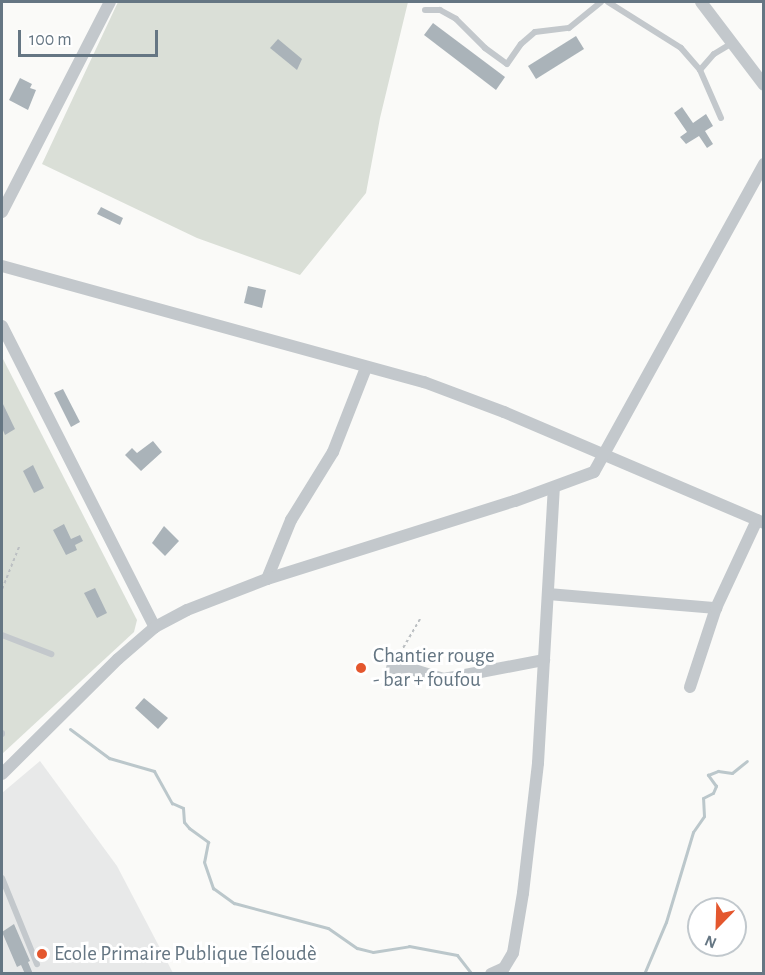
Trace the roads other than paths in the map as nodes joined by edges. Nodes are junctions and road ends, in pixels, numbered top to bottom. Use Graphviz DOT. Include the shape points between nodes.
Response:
graph roads {
  1 [pos="110,2"];
  2 [pos="601,2"];
  3 [pos="608,2"];
  4 [pos="701,2"];
  5 [pos="426,10"];
  6 [pos="732,43"];
  7 [pos="700,70"];
  8 [pos="764,86"];
  9 [pos="721,118"];
  10 [pos="764,164"];
  11 [pos="2,212"];
  12 [pos="2,266"];
  13 [pos="2,326"];
  14 [pos="366,368"];
  15 [pos="605,456"];
  16 [pos="554,487"];
  17 [pos="760,522"];
  18 [pos="267,579"];
  19 [pos="548,594"];
  20 [pos="716,608"];
  21 [pos="155,627"];
  22 [pos="2,635"];
  23 [pos="51,654"];
  24 [pos="544,660"];
  25 [pos="392,668"];
  26 [pos="690,687"];
  27 [pos="2,774"];
  28 [pos="2,878"];
  29 [pos="37,964"];
  30 [pos="491,974"];
  1 -- 11 [label="street"];
  2 -- 5 [label="lane" via="568,28 535,32 507,64 456,19 440,10"];
  3 -- 7 [label="lane" via="681,48"];
  4 -- 6 [label="street"];
  6 -- 7 [label="lane" via="714,54"];
  6 -- 8 [label="street"];
  7 -- 9 [label="lane"];
  10 -- 15 [label="street"];
  12 -- 14 [label="street"];
  13 -- 21 [label="street"];
  14 -- 15 [label="street" via="424,382 484,404"];
  14 -- 18 [label="street" via="333,452 291,520"];
  15 -- 16 [label="street" via="594,472"];
  15 -- 17 [label="street"];
  16 -- 18 [label="street"];
  16 -- 19 [label="street"];
  17 -- 20 [label="street"];
  18 -- 21 [label="street" via="187,610"];
  19 -- 20 [label="street"];
  19 -- 24 [label="street"];
  20 -- 26 [label="street"];
  21 -- 27 [label="street"];
  22 -- 23 [label="lane"];
  24 -- 25 [label="street" via="444,679"];
  24 -- 30 [label="street" via="538,762 513,953 504,968"];
  28 -- 29 [label="lane"];
}
